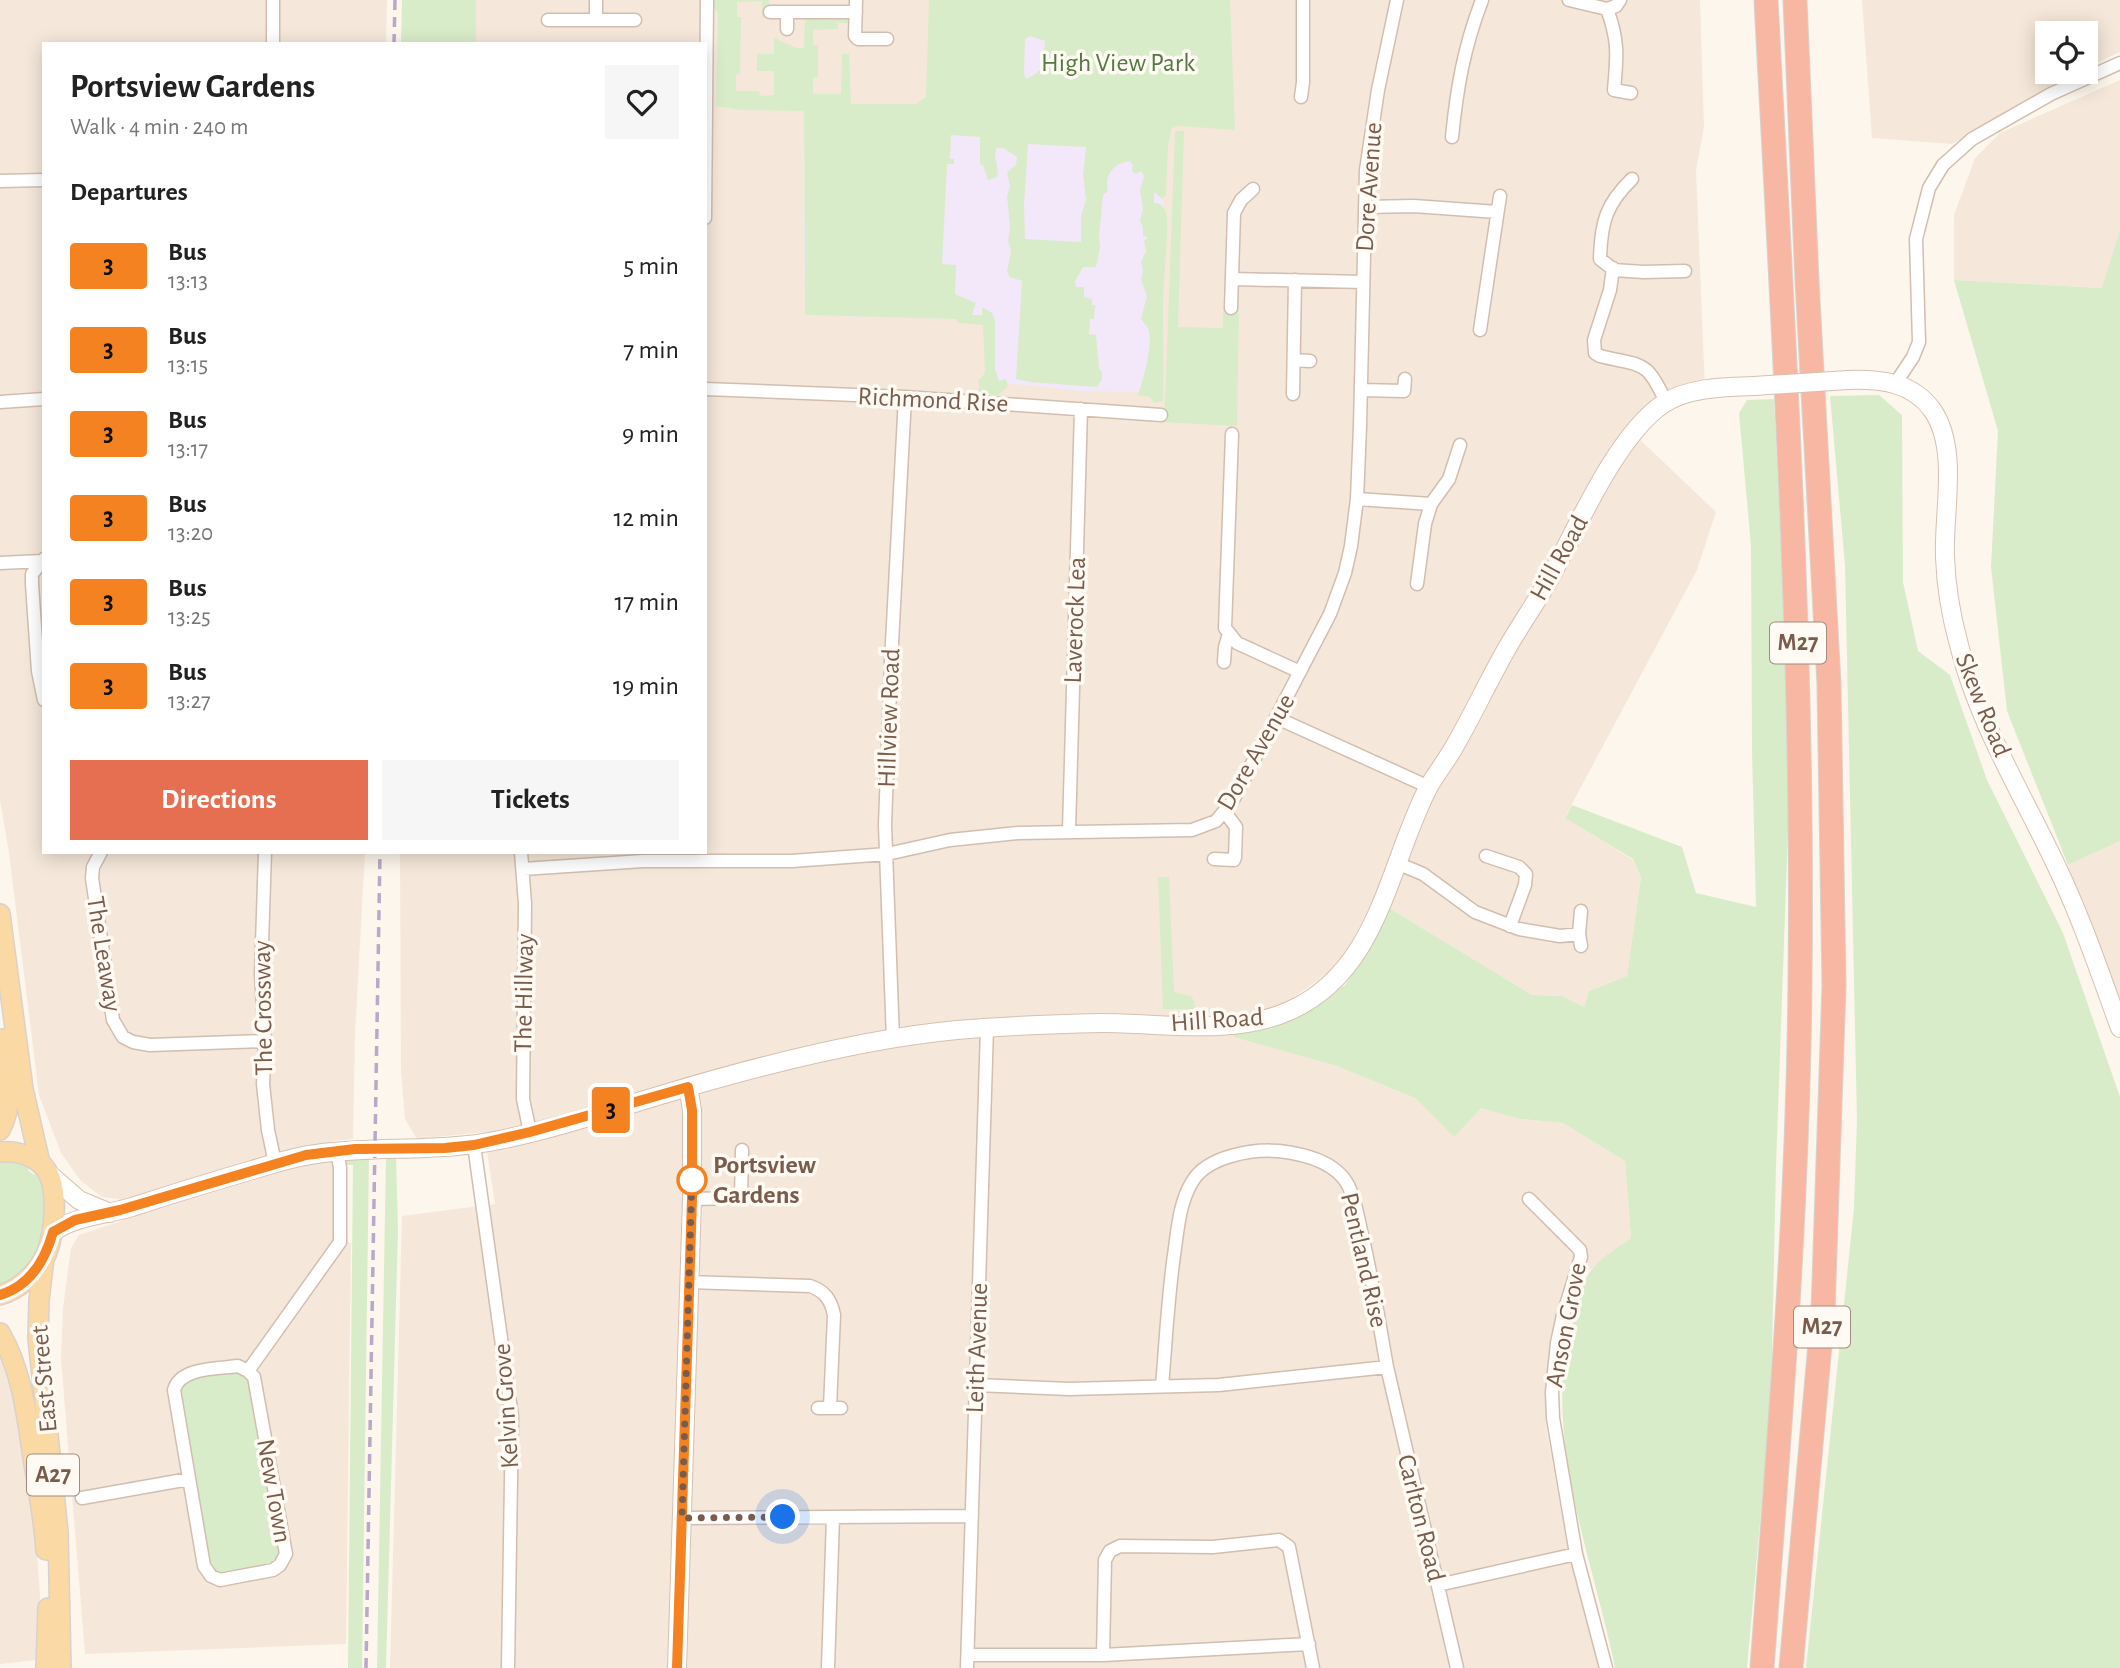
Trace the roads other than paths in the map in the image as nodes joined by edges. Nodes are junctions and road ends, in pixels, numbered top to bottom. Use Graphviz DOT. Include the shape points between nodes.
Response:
graph roads {
  1 [pos="273,0"];
  2 [pos="596,0"];
  3 [pos="707,0"];
  4 [pos="1303,0"];
  5 [pos="1397,0"];
  6 [pos="1482,0"];
  7 [pos="1569,0"];
  8 [pos="1620,0"];
  9 [pos="1766,0"];
  10 [pos="1795,0"];
  11 [pos="856,6"];
  12 [pos="1607,9"];
  13 [pos="770,12"];
  14 [pos="787,13"];
  15 [pos="596,19"];
  16 [pos="548,20"];
  17 [pos="635,20"];
  18 [pos="787,29"];
  19 [pos="887,38"];
  20 [pos="273,42"];
  21 [pos="707,42"];
  22 [pos="2120,63"];
  23 [pos="1631,93"];
  24 [pos="1301,97"];
  25 [pos="1452,137"];
  26 [pos="1632,179"];
  27 [pos="42,180"];
  28 [pos="0,181"];
  29 [pos="1253,189"];
  30 [pos="1602,189"];
  31 [pos="1616,195"];
  32 [pos="1500,196"];
  33 [pos="1365,207"];
  34 [pos="1497,212"];
  35 [pos="1613,268"];
  36 [pos="1685,271"];
  37 [pos="1232,279"];
  38 [pos="1295,281"];
  39 [pos="1363,282"];
  40 [pos="1231,308"];
  41 [pos="1480,330"];
  42 [pos="1294,360"];
  43 [pos="1310,360"];
  44 [pos="1405,379"];
  45 [pos="1895,384"];
  46 [pos="707,389"];
  47 [pos="1361,390"];
  48 [pos="1293,394"];
  49 [pos="905,397"];
  50 [pos="42,399"];
  51 [pos="0,402"];
  52 [pos="1666,402"];
  53 [pos="1081,409"];
  54 [pos="1161,415"];
  55 [pos="1231,434"];
  56 [pos="1460,444"];
  57 [pos="1357,499"];
  58 [pos="1431,504"];
  59 [pos="42,560"];
  60 [pos="42,561"];
  61 [pos="0,563"];
  62 [pos="1417,584"];
  63 [pos="1229,634"];
  64 [pos="1224,662"];
  65 [pos="1300,673"];
  66 [pos="42,690"];
  67 [pos="1277,718"];
  68 [pos="1429,787"];
  69 [pos="1225,812"];
  70 [pos="1069,830"];
  71 [pos="100,854"];
  72 [pos="265,854"];
  73 [pos="521,854"];
  74 [pos="887,854"];
  75 [pos="1486,856"];
  76 [pos="698,857"];
  77 [pos="1214,859"];
  78 [pos="1399,864"];
  79 [pos="523,869"];
  80 [pos="1581,911"];
  81 [pos="0,914"];
  82 [pos="1510,926"];
  83 [pos="0,1014"];
  84 [pos="987,1028"];
  85 [pos="2120,1028"];
  86 [pos="893,1039"];
  87 [pos="265,1041"];
  88 [pos="688,1087"];
  89 [pos="0,1130"];
  90 [pos="530,1132"];
  91 [pos="474,1145"];
  92 [pos="742,1150"];
  93 [pos="0,1152"];
  94 [pos="337,1152"];
  95 [pos="275,1163"];
  96 [pos="44,1168"];
  97 [pos="692,1199"];
  98 [pos="1529,1199"];
  99 [pos="110,1213"];
  100 [pos="53,1232"];
  101 [pos="44,1258"];
  102 [pos="690,1282"];
  103 [pos="0,1296"];
  104 [pos="0,1333"];
  105 [pos="1387,1367"];
  106 [pos="248,1371"];
  107 [pos="976,1385"];
  108 [pos="1162,1387"];
  109 [pos="830,1408"];
  110 [pos="189,1479"];
  111 [pos="82,1497"];
  112 [pos="972,1516"];
  113 [pos="833,1517"];
  114 [pos="682,1518"];
  115 [pos="1576,1554"];
  116 [pos="1438,1585"];
  117 [pos="1308,1644"];
  118 [pos="1103,1655"];
  119 [pos="967,1661"];
  120 [pos="46,1668"];
  121 [pos="61,1668"];
  122 [pos="508,1668"];
  123 [pos="677,1668"];
  124 [pos="828,1668"];
  125 [pos="1314,1668"];
  126 [pos="1457,1668"];
  127 [pos="1606,1668"];
  128 [pos="1762,1668"];
  129 [pos="1791,1668"];
  1 -- 20 [label="street"];
  2 -- 15 [label="street"];
  3 -- 21 [label="street"];
  4 -- 24 [label="street"];
  5 -- 33 [label="street, Dore Avenue" via="1369,136"];
  6 -- 25 [label="street" via="1468,36"];
  7 -- 12 [label="street"];
  8 -- 12 [label="street"];
  9 -- 128 [label="highway, M27" via="1799,682 1800,983 1790,1287"];
  10 -- 129 [label="highway, M27" via="1829,684 1834,986 1823,1311"];
  11 -- 14 [label="street"];
  11 -- 19 [label="street" via="858,39"];
  12 -- 23 [label="street" via="1617,44 1614,90"];
  13 -- 14 [label="street"];
  14 -- 18 [label="street"];
  15 -- 16 [label="street"];
  15 -- 17 [label="street"];
  22 -- 45 [label="street" via="2051,94 1972,139 1943,165 1929,188 1916,239 1919,342"];
  26 -- 31 [label="street"];
  27 -- 28 [label="street"];
  29 -- 37 [label="street" via="1234,213"];
  30 -- 31 [label="street"];
  31 -- 35 [label="street" via="1600,250 1600,259"];
  32 -- 34 [label="street"];
  33 -- 34 [label="street"];
  33 -- 39 [label="street, Dore Avenue"];
  34 -- 41 [label="street"];
  35 -- 36 [label="street"];
  35 -- 52 [label="street" via="1594,340 1595,353 1647,369"];
  37 -- 38 [label="street"];
  37 -- 40 [label="street"];
  38 -- 39 [label="street"];
  38 -- 42 [label="street"];
  39 -- 47 [label="street, Dore Avenue"];
  42 -- 43 [label="street"];
  42 -- 48 [label="street"];
  44 -- 47 [label="street" via="1404,391"];
  45 -- 52 [label="street, Hill Road, bridge" via="1878,379 1721,387"];
  45 -- 85 [label="street, Skew Road" via="1918,394 1943,431 1948,456 1945,559 1958,642 1975,697 2057,866"];
  46 -- 49 [label="street, Richmond Rise"];
  47 -- 57 [label="street, Dore Avenue"];
  49 -- 53 [label="street, Richmond Rise"];
  49 -- 74 [label="street, Hillview Road" via="891,662"];
  50 -- 51 [label="street"];
  52 -- 68 [label="street, Hill Road" via="1624,446"];
  53 -- 54 [label="street, Richmond Rise"];
  53 -- 70 [label="street, Laverock Lea"];
  55 -- 63 [label="street" via="1224,618"];
  56 -- 58 [label="street" via="1449,479"];
  57 -- 58 [label="street"];
  57 -- 65 [label="street, Dore Avenue" via="1345,573"];
  58 -- 62 [label="street"];
  59 -- 61 [label="street"];
  60 -- 66 [label="street" via="32,575"];
  63 -- 64 [label="street"];
  63 -- 65 [label="street" via="1250,651"];
  65 -- 67 [label="street, Dore Avenue"];
  67 -- 68 [label="street"];
  67 -- 69 [label="street, Dore Avenue"];
  68 -- 78 [label="street, Hill Road"];
  69 -- 70 [label="street, Dore Avenue" via="1216,821 1192,830"];
  69 -- 77 [label="street" via="1236,827 1235,857"];
  70 -- 74 [label="street, Dore Avenue" via="950,840"];
  71 -- 87 [label="street, The Leaway" via="92,878 110,1004 116,1029 123,1037 150,1045"];
  72 -- 87 [label="street, The Crossway" via="261,974"];
  73 -- 79 [label="street, The Hillway"];
  74 -- 76 [label="street, Dore Avenue" via="792,861"];
  74 -- 86 [label="street, Hillview Road"];
  75 -- 82 [label="street" via="1527,874"];
  76 -- 79 [label="street, Dore Avenue"];
  78 -- 82 [label="street" via="1423,874 1475,912"];
  78 -- 84 [label="street, Hill Road" via="1351,961 1314,998 1282,1014 1212,1026 1102,1023"];
  79 -- 90 [label="street, The Hillway" via="523,1099"];
  80 -- 82 [label="street" via="1580,940"];
  81 -- 96 [label="main road" via="23,1089"];
  83 -- 89 [label="main road" via="10,1094 9,1111"];
  84 -- 86 [label="street, Hill Road"];
  84 -- 107 [label="street, Leith Avenue"];
  86 -- 88 [label="street, Hill Road"];
  87 -- 95 [label="street, The Crossway" via="263,1084"];
  88 -- 90 [label="street, Hill Road"];
  88 -- 97 [label="street"];
  90 -- 91 [label="street, Hill Road"];
  91 -- 94 [label="street, Hill Road"];
  91 -- 122 [label="street, Kelvin Grove" via="512,1417"];
  92 -- 97 [label="street" via="741,1198"];
  93 -- 96 [label="main road" via="26,1155"];
  94 -- 95 [label="street, Hill Road"];
  94 -- 106 [label="street" via="340,1242"];
  95 -- 99 [label="street, Hill Road"];
  96 -- 99 [label="street" via="79,1200"];
  96 -- 100 [label="main road" via="54,1206"];
  97 -- 102 [label="street"];
  98 -- 115 [label="street, Anson Grove" via="1581,1256 1563,1315 1552,1395 1552,1419"];
  99 -- 100 [label="street, Hill Road" via="68,1223"];
  100 -- 101 [label="main road"];
  101 -- 103 [label="main road" via="18,1287"];
  101 -- 121 [label="main road, East Street / A27" via="38,1338 58,1532"];
  102 -- 109 [label="street" via="810,1286 824,1293 834,1315"];
  102 -- 114 [label="street"];
  104 -- 120 [label="main road, East Street / A27" via="18,1373 44,1525"];
  105 -- 108 [label="street, Pentland Rise" via="1276,1381"];
  105 -- 108 [label="street, Pentland Rise" via="1365,1245 1349,1186 1341,1175 1310,1157 1268,1150 1208,1166 1193,1180 1183,1201"];
  105 -- 116 [label="street, Carlton Road"];
  106 -- 110 [label="street, New Town" via="238,1366 189,1374 175,1385"];
  106 -- 110 [label="street, New Town" via="254,1377 286,1554 280,1565 220,1580 211,1576 204,1566"];
  107 -- 108 [label="street, Pentland Rise"];
  107 -- 112 [label="street, Leith Avenue"];
  110 -- 111 [label="street"];
  112 -- 113 [label="street"];
  112 -- 119 [label="street, Leith Avenue"];
  113 -- 114 [label="street"];
  113 -- 124 [label="street"];
  114 -- 123 [label="street"];
  115 -- 116 [label="street"];
  115 -- 127 [label="street, Anson Grove"];
  116 -- 126 [label="street, Carlton Road"];
  117 -- 118 [label="street"];
  117 -- 118 [label="street" via="1289,1547 1284,1542 1120,1546 1105,1560"];
  117 -- 125 [label="street"];
  118 -- 119 [label="street"];
}
